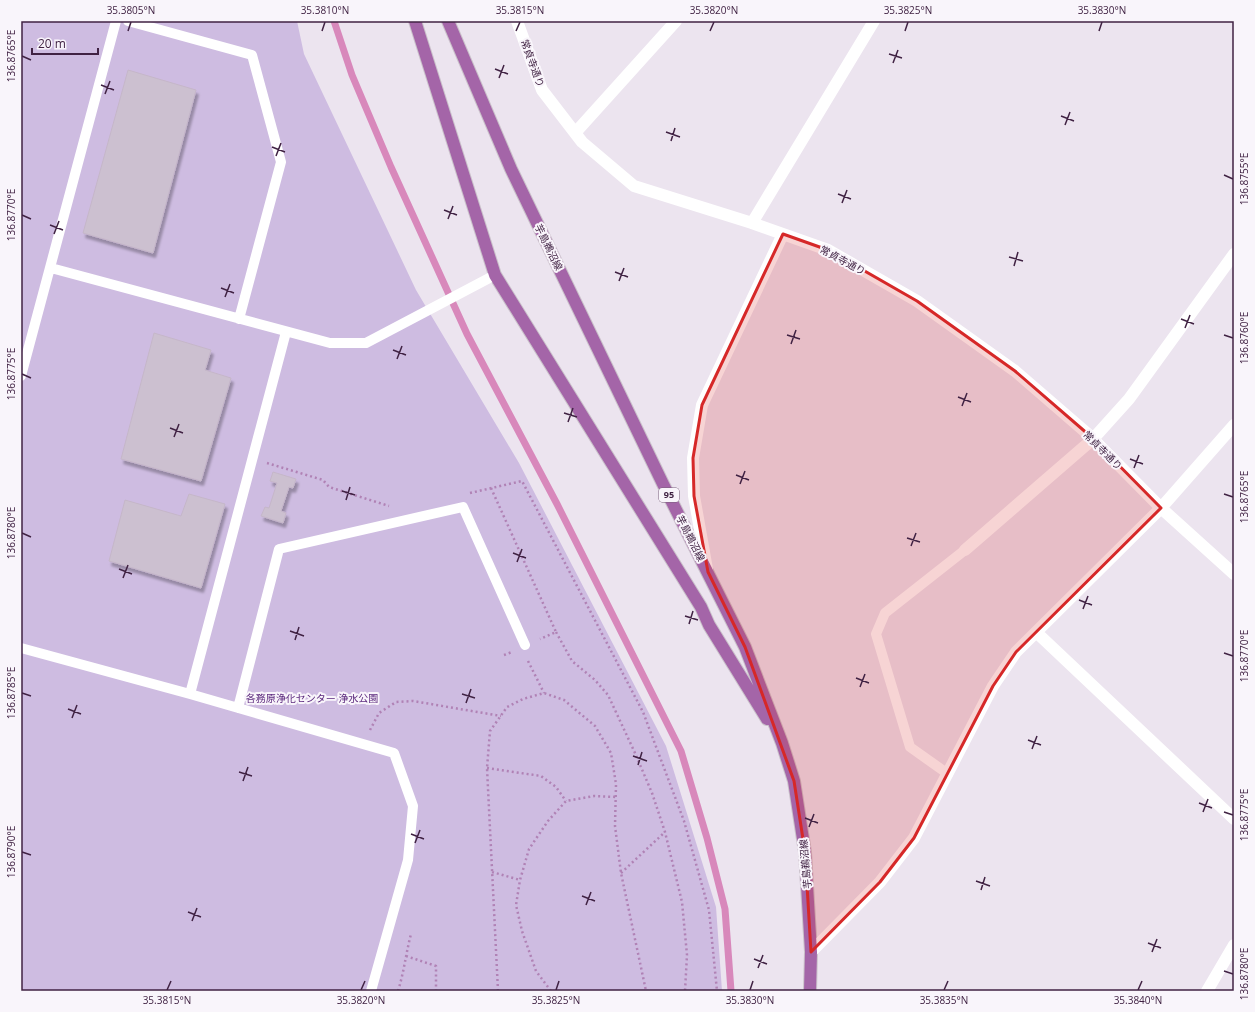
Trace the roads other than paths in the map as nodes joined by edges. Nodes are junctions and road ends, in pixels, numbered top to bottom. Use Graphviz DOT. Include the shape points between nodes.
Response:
graph roads {
  1 [pos="116,21"];
  2 [pos="128,21"];
  3 [pos="415,21"];
  4 [pos="448,21"];
  5 [pos="517,21"];
  6 [pos="676,21"];
  7 [pos="874,21"];
  8 [pos="576,133"];
  9 [pos="752,223"];
  10 [pos="783,234"];
  11 [pos="1234,254"];
  12 [pos="51,268"];
  13 [pos="494,275"];
  14 [pos="239,319"];
  15 [pos="286,332"];
  16 [pos="21,376"];
  17 [pos="1234,425"];
  18 [pos="1093,439"];
  19 [pos="1160,508"];
  20 [pos="965,550"];
  21 [pos="708,572"];
  22 [pos="1234,574"];
  23 [pos="1036,632"];
  24 [pos="523,646"];
  25 [pos="21,648"];
  26 [pos="190,694"];
  27 [pos="238,708"];
  28 [pos="782,743"];
  29 [pos="948,774"];
  30 [pos="1234,819"];
  31 [pos="1234,945"];
  32 [pos="811,952"];
  33 [pos="371,991"];
  34 [pos="810,991"];
  35 [pos="1207,991"];
  1 -- 12 [label="lane"];
  2 -- 14 [label="lane" via="252,55 281,162"];
  3 -- 13 [label="main road"];
  4 -- 21 [label="main road, 芋島鵜沼線 / 95" via="511,169"];
  5 -- 8 [label="street, 常貞寺通り" via="542,90"];
  6 -- 8 [label="street"];
  7 -- 9 [label="street"];
  8 -- 9 [label="street, 常貞寺通り" via="582,142 634,186"];
  9 -- 10 [label="street, 常貞寺通り"];
  10 -- 18 [label="street, 常貞寺通り" via="828,250 917,301 1015,371"];
  10 -- 21 [label="street" via="702,405 693,458 694,496"];
  11 -- 18 [label="street" via="1129,399"];
  12 -- 14 [label="lane"];
  12 -- 16 [label="lane"];
  13 -- 15 [label="lane" via="366,343 330,343"];
  13 -- 28 [label="main road" via="698,602"];
  14 -- 15 [label="lane"];
  15 -- 26 [label="lane"];
  17 -- 19 [label="street"];
  18 -- 19 [label="street, 常貞寺通り"];
  18 -- 20 [label="street"];
  19 -- 22 [label="street, 常貞寺通り"];
  19 -- 23 [label="street"];
  20 -- 29 [label="lane" via="885,613 876,634 910,747"];
  21 -- 28 [label="main road, 芋島鵜沼線 / 95" via="745,646"];
  23 -- 29 [label="street" via="1016,652 993,686"];
  23 -- 30 [label="street"];
  24 -- 27 [label="lane" via="463,507 278,549"];
  25 -- 26 [label="lane"];
  26 -- 27 [label="lane"];
  27 -- 33 [label="lane" via="394,753 413,806 408,860"];
  28 -- 32 [label="main road, 芋島鵜沼線 / 95" via="794,780 805,852"];
  29 -- 32 [label="street" via="914,838 885,876"];
  31 -- 35 [label="street"];
  32 -- 34 [label="main road, 芋島鵜沼線 / 95"];
}
